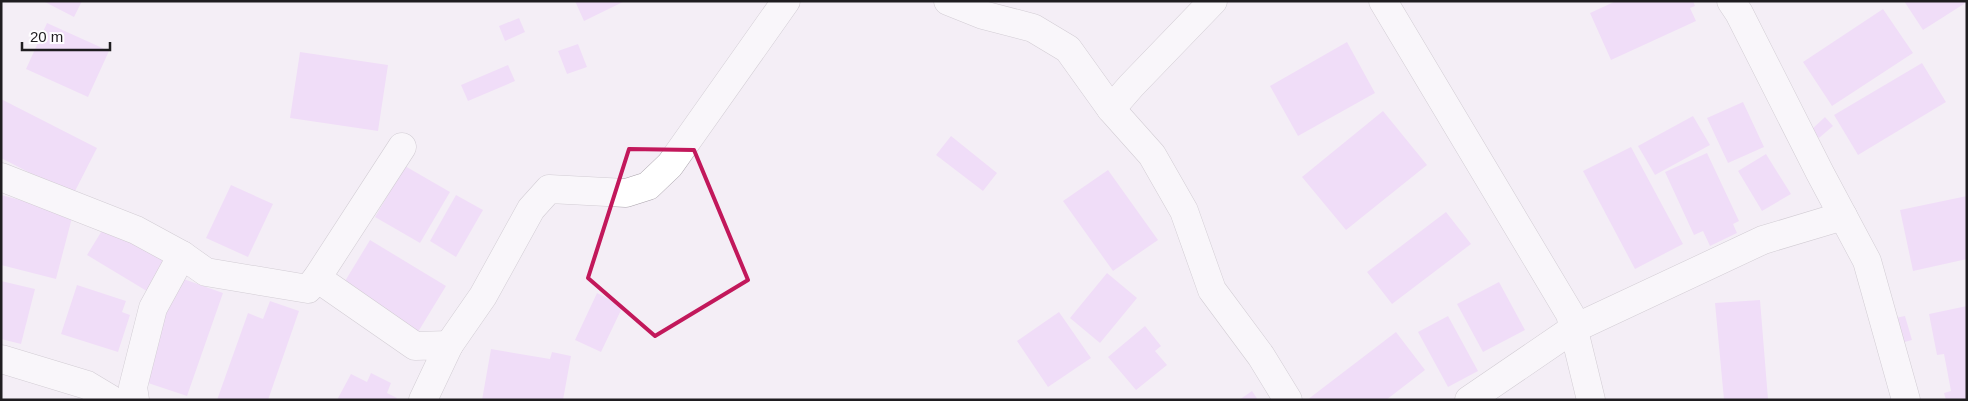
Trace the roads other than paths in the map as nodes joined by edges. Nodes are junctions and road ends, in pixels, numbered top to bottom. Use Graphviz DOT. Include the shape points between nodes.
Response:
graph roads {
  1 [pos="786,1"];
  2 [pos="948,1"];
  3 [pos="1213,1"];
  4 [pos="1383,1"];
  5 [pos="1731,1"];
  6 [pos="1111,109"];
  7 [pos="402,147"];
  8 [pos="1,177"];
  9 [pos="1843,216"];
  10 [pos="182,255"];
  11 [pos="317,278"];
  12 [pos="1573,329"];
  13 [pos="449,345"];
  14 [pos="1,359"];
  15 [pos="112,400"];
  16 [pos="135,400"];
  17 [pos="424,400"];
  18 [pos="1288,400"];
  19 [pos="1469,400"];
  20 [pos="1591,400"];
  21 [pos="1906,400"];
  1 -- 13 [label="street" via="670,165 648,186 626,193 549,189 531,209 483,296"];
  2 -- 6 [label="street" via="983,15 1033,28 1068,49"];
  3 -- 6 [label="street"];
  4 -- 12 [label="street" via="1570,314"];
  5 -- 9 [label="street"];
  6 -- 18 [label="street" via="1152,155 1184,211 1212,290 1261,356"];
  7 -- 11 [label="street"];
  8 -- 10 [label="street" via="136,230"];
  9 -- 12 [label="street" via="1763,240"];
  9 -- 21 [label="street" via="1867,261"];
  10 -- 11 [label="street" via="206,272 308,289"];
  10 -- 16 [label="street" via="153,308 132,387"];
  11 -- 13 [label="street" via="415,346"];
  12 -- 19 [label="street"];
  12 -- 20 [label="street"];
  13 -- 17 [label="street"];
  14 -- 15 [label="street" via="88,385"];
}
